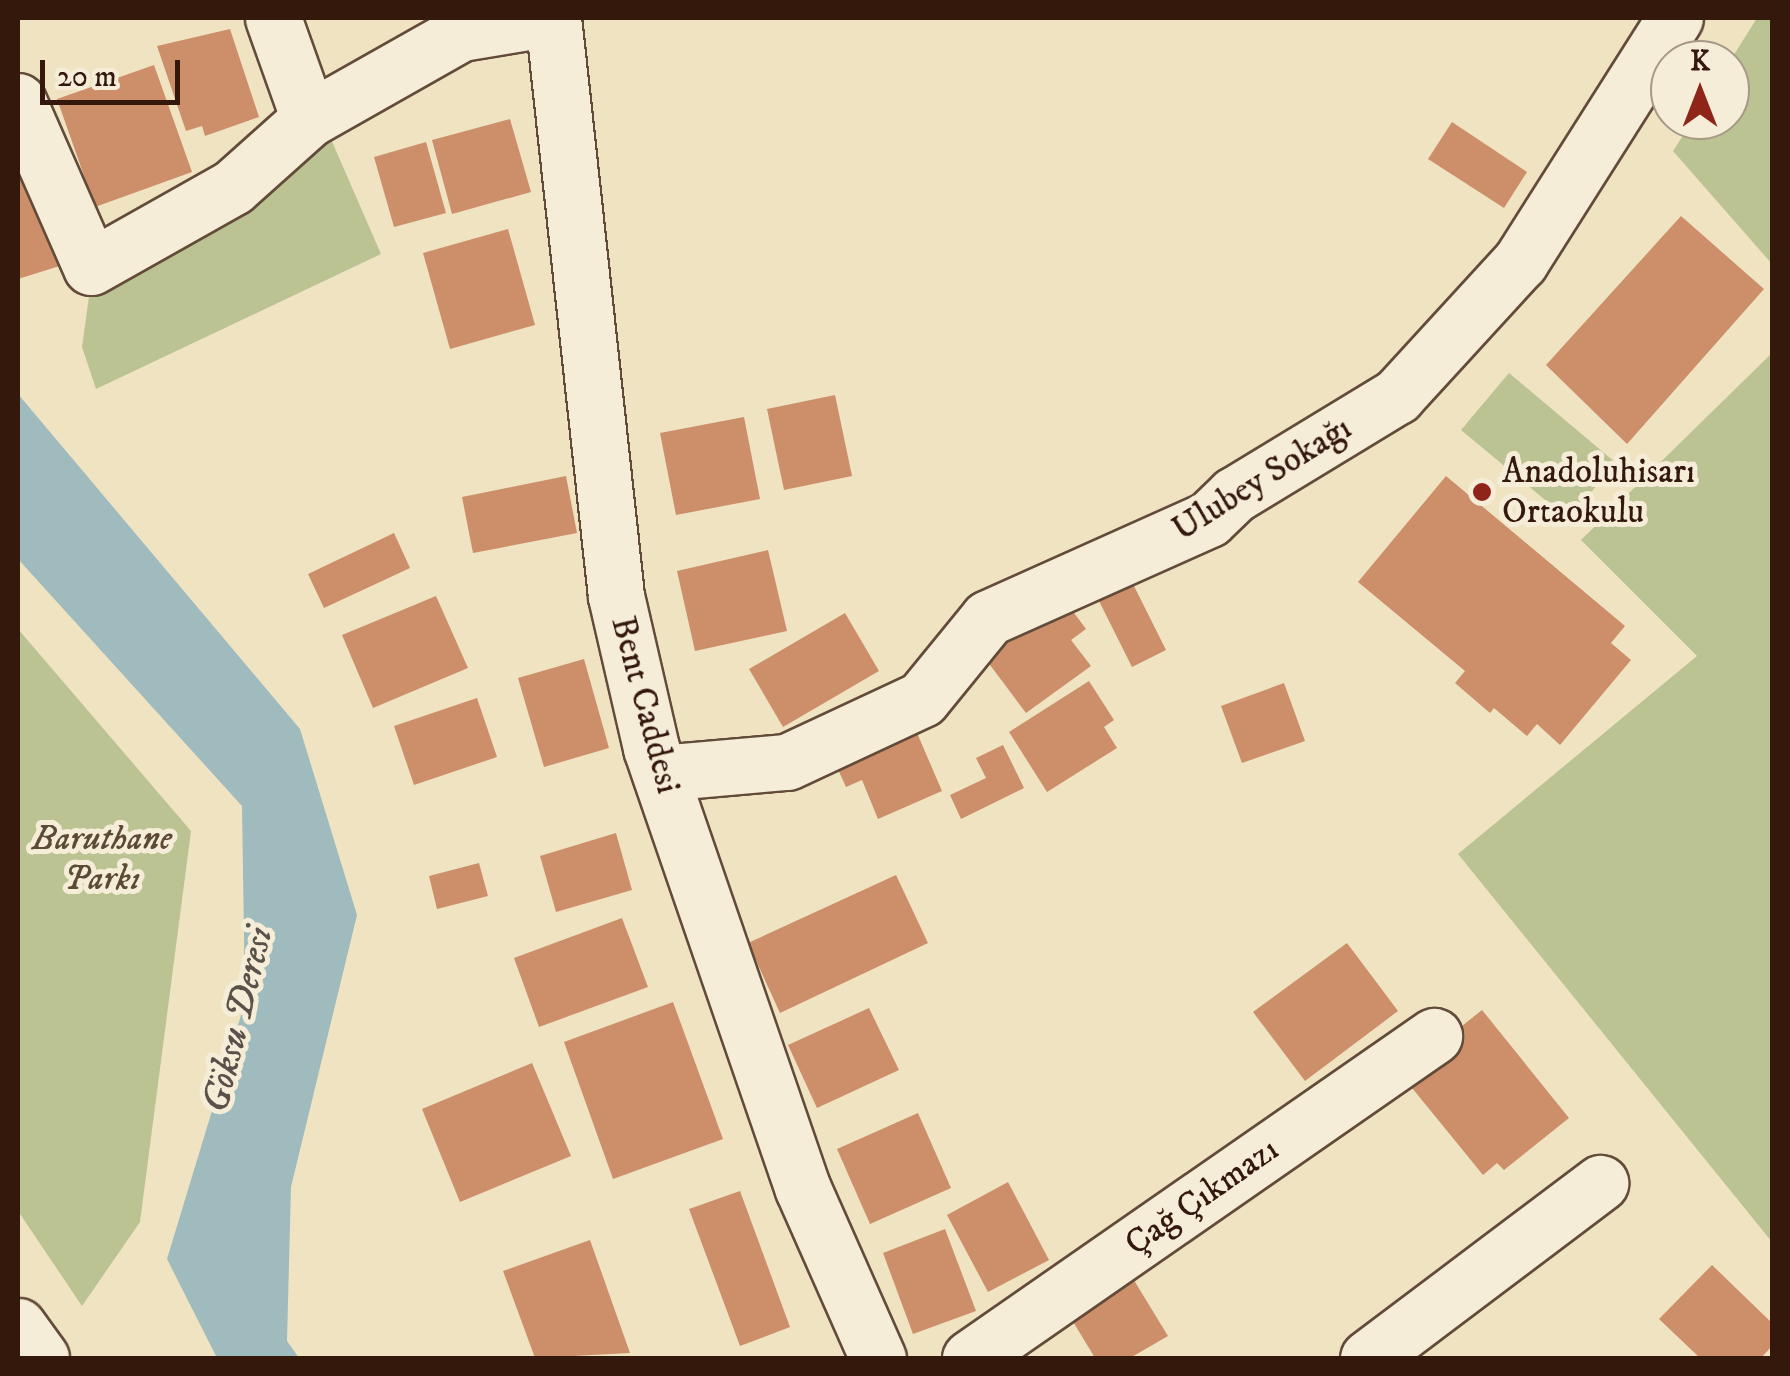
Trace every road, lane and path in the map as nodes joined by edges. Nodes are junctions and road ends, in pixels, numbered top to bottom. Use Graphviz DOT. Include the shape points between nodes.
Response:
graph roads {
  1 [pos="273,18"];
  2 [pos="553,18"];
  3 [pos="1675,18"];
  4 [pos="18,100"];
  5 [pos="309,119"];
  6 [pos="660,774"];
  7 [pos="1434,1036"];
  8 [pos="1600,1184"];
  9 [pos="18,1326"];
  10 [pos="40,1358"];
  11 [pos="878,1358"];
  12 [pos="970,1358"];
  13 [pos="1368,1358"];
  1 -- 5 [label="street"];
  2 -- 5 [label="street" via="461,33"];
  2 -- 6 [label="street, Bent Caddesi" via="616,596"];
  3 -- 6 [label="street, Ulubey Sokağı" via="1520,262 1397,396 1234,495 1208,519 988,618 922,698 787,762"];
  4 -- 5 [label="street" via="90,267 233,187"];
  6 -- 11 [label="street, Bent Caddesi" via="803,1189"];
  7 -- 12 [label="street, Çağ Çıkmazı"];
  8 -- 13 [label="street"];
  9 -- 10 [label="street"];
}
